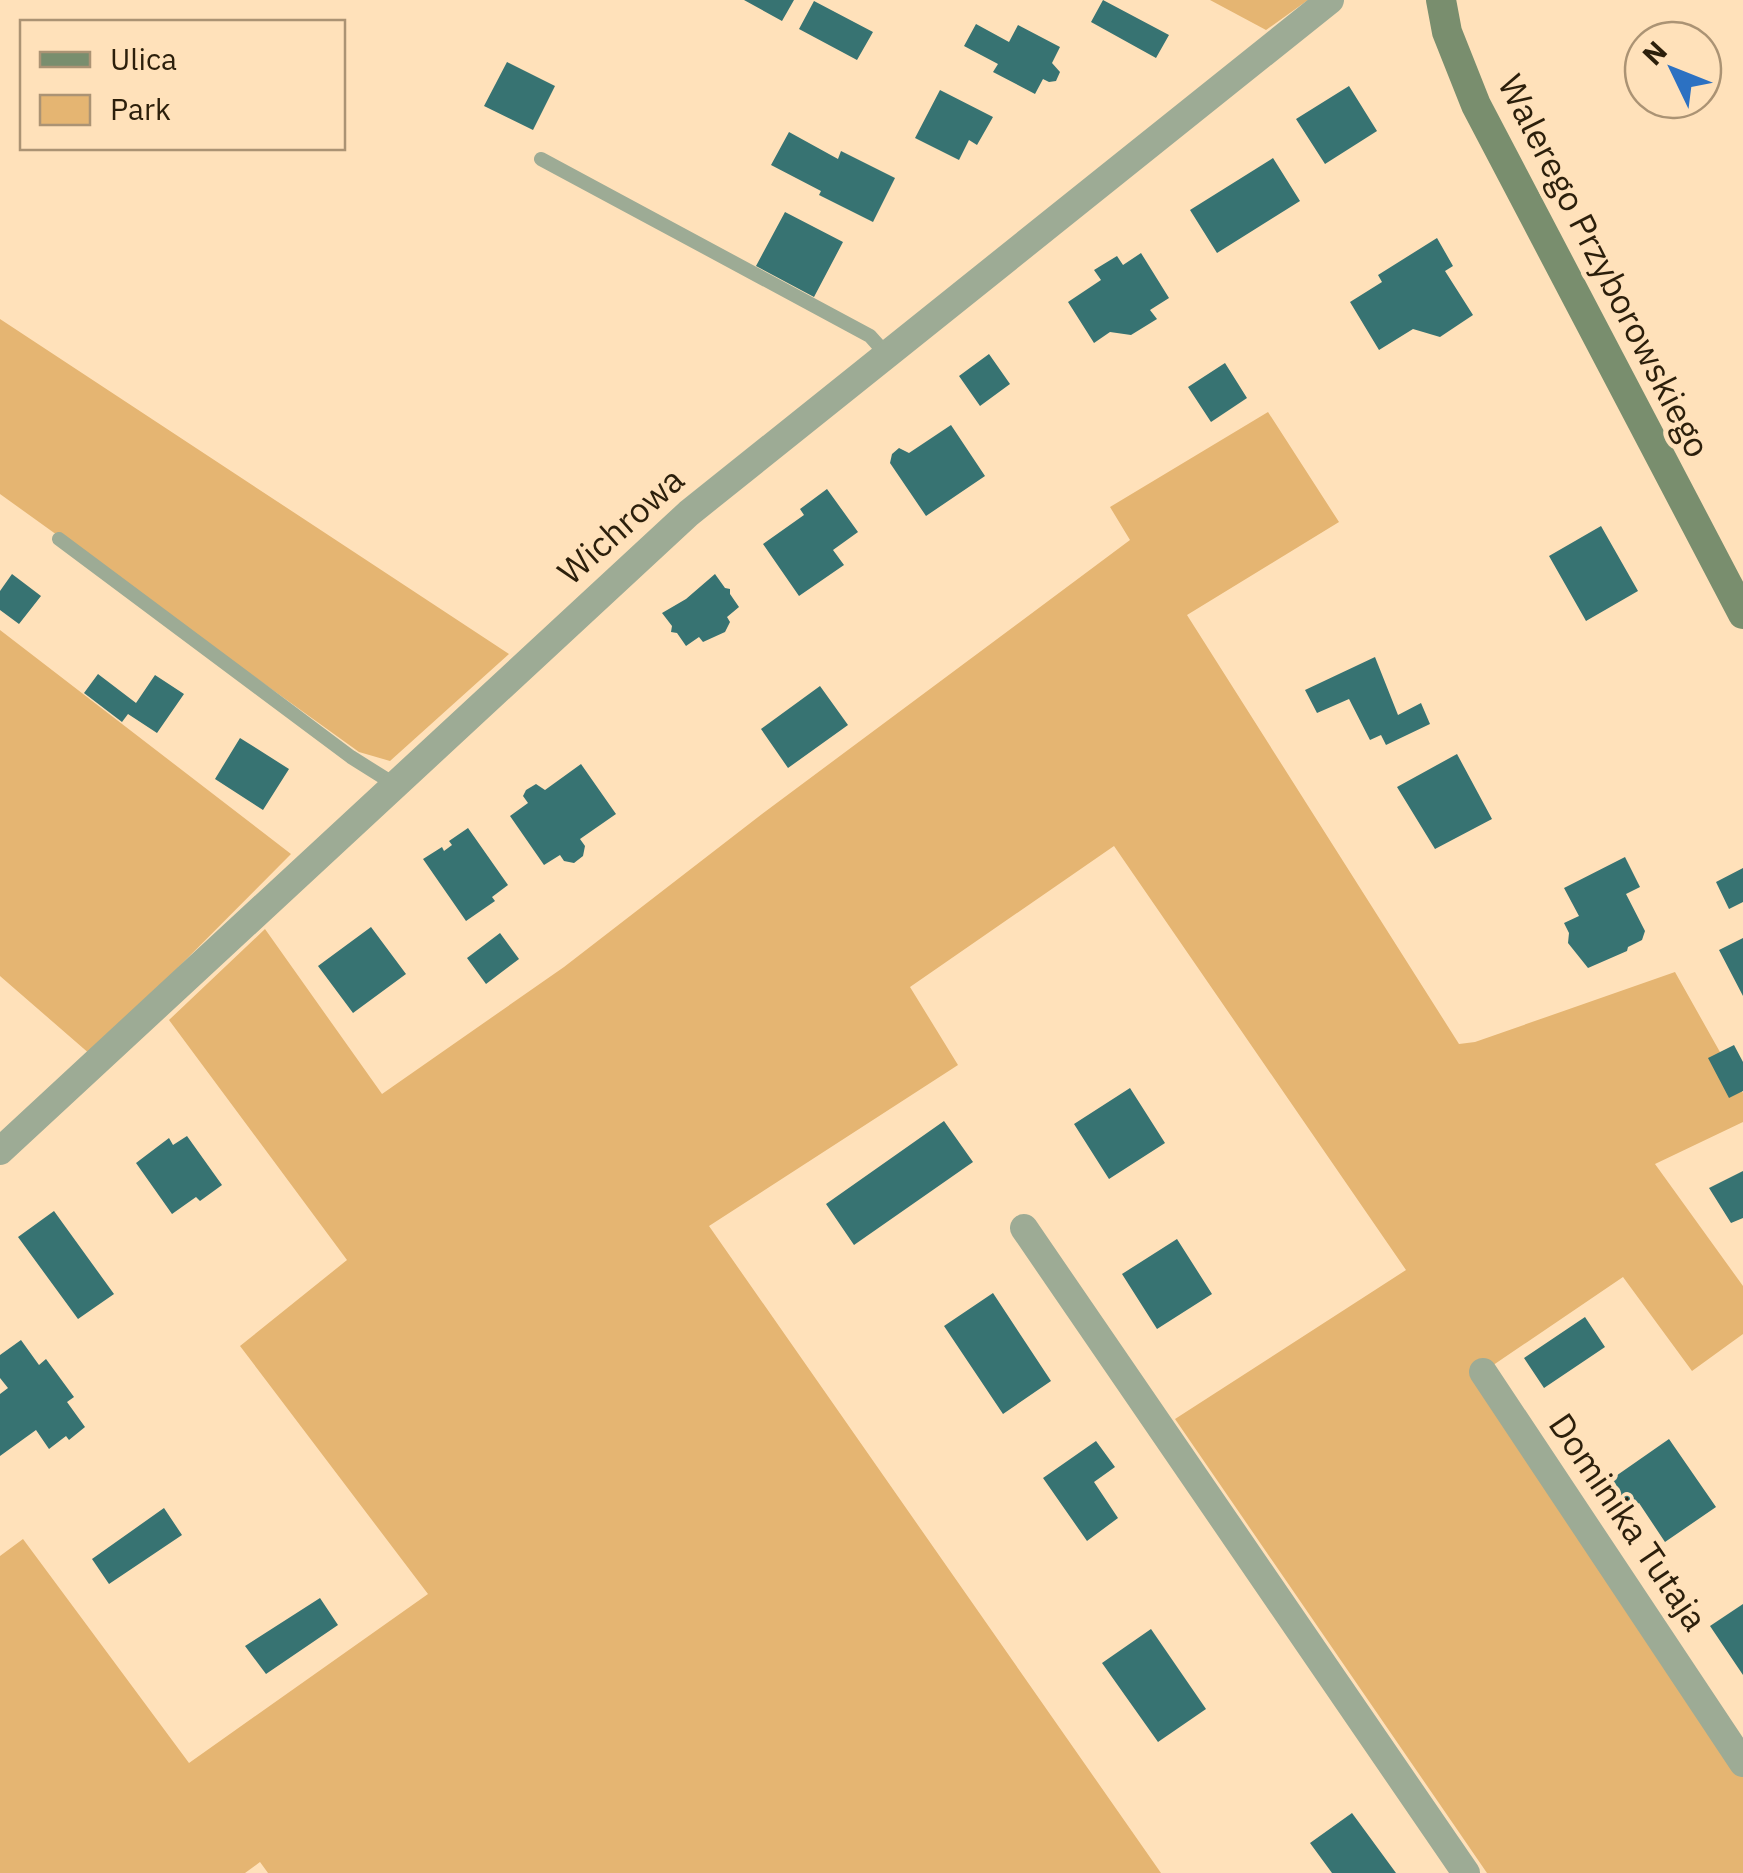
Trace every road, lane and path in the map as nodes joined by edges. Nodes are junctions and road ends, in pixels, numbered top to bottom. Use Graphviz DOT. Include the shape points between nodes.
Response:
graph roads {
  1 [pos="1330,0"];
  2 [pos="1441,0"];
  3 [pos="541,159"];
  4 [pos="888,355"];
  5 [pos="59,540"];
  6 [pos="1743,614"];
  7 [pos="394,784"];
  8 [pos="0,1151"];
  9 [pos="1024,1228"];
  10 [pos="1483,1372"];
  11 [pos="1743,1763"];
  12 [pos="1466,1873"];
  1 -- 4 [label="street, Wichrowa"];
  2 -- 6 [label="street, Walerego Przyborowskiego" via="1476,105"];
  3 -- 4 [label="lane" via="870,336"];
  4 -- 7 [label="street, Wichrowa" via="689,513"];
  5 -- 7 [label="lane"];
  7 -- 8 [label="street, Wichrowa"];
  9 -- 12 [label="street"];
  10 -- 11 [label="street, Dominika Tutaja"];
}
